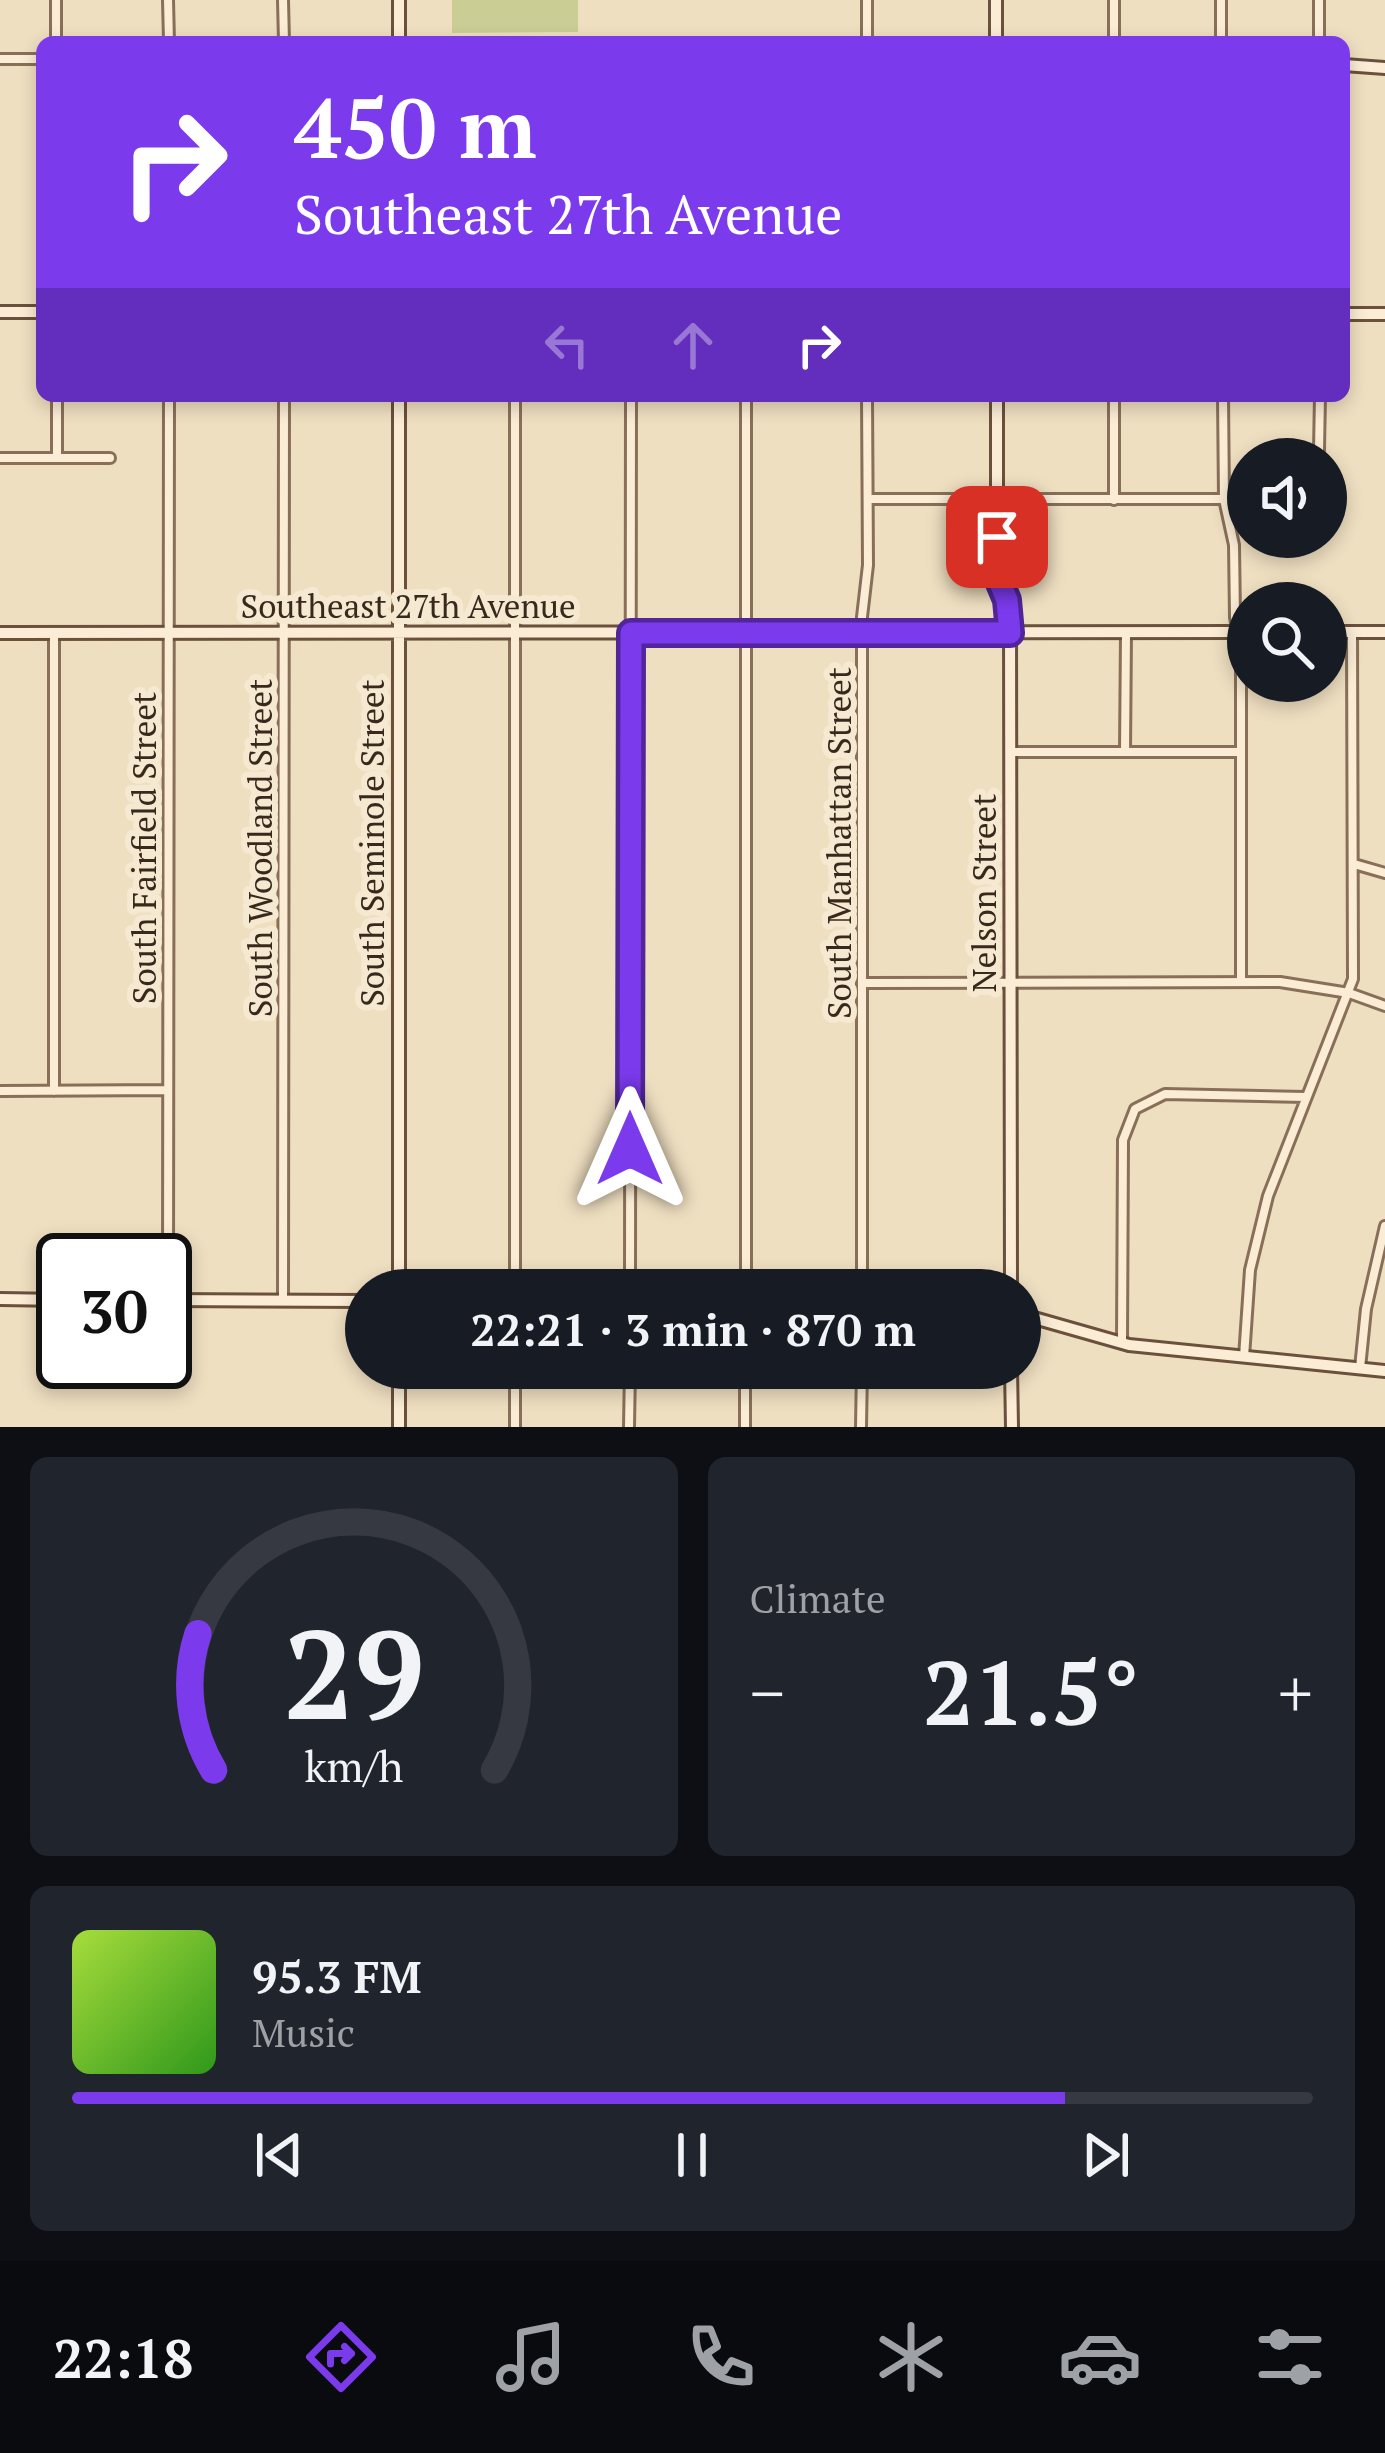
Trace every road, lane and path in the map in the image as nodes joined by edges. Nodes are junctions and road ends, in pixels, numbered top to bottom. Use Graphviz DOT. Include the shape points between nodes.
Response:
graph roads {
  1 [pos="56,0"];
  2 [pos="169,0"];
  3 [pos="284,0"];
  4 [pos="399,0"];
  5 [pos="867,0"];
  6 [pos="996,0"];
  7 [pos="1114,0"];
  8 [pos="1221,0"];
  9 [pos="1319,0"];
  10 [pos="56,36"];
  11 [pos="169,36"];
  12 [pos="284,36"];
  13 [pos="399,36"];
  14 [pos="867,36"];
  15 [pos="996,36"];
  16 [pos="1114,36"];
  17 [pos="1221,36"];
  18 [pos="1319,36"];
  19 [pos="0,59"];
  20 [pos="36,59"];
  21 [pos="1350,65"];
  22 [pos="1385,68"];
  23 [pos="0,312"];
  24 [pos="36,312"];
  25 [pos="1350,314"];
  26 [pos="1385,314"];
  27 [pos="57,402"];
  28 [pos="169,402"];
  29 [pos="284,402"];
  30 [pos="399,402"];
  31 [pos="515,402"];
  32 [pos="631,402"];
  33 [pos="746,402"];
  34 [pos="868,402"];
  35 [pos="997,402"];
  36 [pos="1114,402"];
  37 [pos="1223,402"];
  38 [pos="1320,402"];
  39 [pos="1319,438"];
  40 [pos="0,458"];
  41 [pos="57,458"];
  42 [pos="110,458"];
  43 [pos="868,499"];
  44 [pos="998,499"];
  45 [pos="1224,499"];
  46 [pos="1114,500"];
  47 [pos="1238,582"];
  48 [pos="1227,632"];
  49 [pos="1347,632"];
  50 [pos="1352,632"];
  51 [pos="1385,632"];
  52 [pos="0,633"];
  53 [pos="54,633"];
  54 [pos="169,633"];
  55 [pos="284,633"];
  56 [pos="399,633"];
  57 [pos="515,633"];
  58 [pos="631,633"];
  59 [pos="746,633"];
  60 [pos="863,633"];
  61 [pos="1010,633"];
  62 [pos="1126,633"];
  63 [pos="1241,702"];
  64 [pos="1010,752"];
  65 [pos="1125,752"];
  66 [pos="1240,752"];
  67 [pos="1354,864"];
  68 [pos="1385,873"];
  69 [pos="1241,981"];
  70 [pos="1012,982"];
  71 [pos="863,983"];
  72 [pos="1349,993"];
  73 [pos="1385,1006"];
  74 [pos="168,1090"];
  75 [pos="0,1091"];
  76 [pos="54,1091"];
  77 [pos="1305,1097"];
  78 [pos="1385,1226"];
  79 [pos="167,1233"];
  80 [pos="399,1269"];
  81 [pos="514,1269"];
  82 [pos="630,1269"];
  83 [pos="746,1269"];
  84 [pos="862,1269"];
  85 [pos="1011,1269"];
  86 [pos="0,1300"];
  87 [pos="36,1300"];
  88 [pos="192,1300"];
  89 [pos="283,1300"];
  90 [pos="345,1301"];
  91 [pos="1041,1321"];
  92 [pos="1122,1344"];
  93 [pos="1244,1358"];
  94 [pos="1360,1368"];
  95 [pos="1385,1371"];
  96 [pos="399,1389"];
  97 [pos="514,1389"];
  98 [pos="629,1389"];
  99 [pos="745,1389"];
  100 [pos="862,1389"];
  101 [pos="1011,1389"];
  102 [pos="399,1427"];
  103 [pos="514,1427"];
  104 [pos="629,1427"];
  105 [pos="745,1427"];
  106 [pos="861,1427"];
  107 [pos="1012,1427"];
  1 -- 10 [label="street"];
  2 -- 11 [label="street"];
  3 -- 12 [label="street"];
  4 -- 13 [label="street"];
  5 -- 14 [label="street"];
  6 -- 15 [label="street"];
  7 -- 16 [label="street"];
  8 -- 17 [label="street"];
  9 -- 18 [label="street"];
  19 -- 20 [label="street"];
  21 -- 22 [label="street"];
  23 -- 24 [label="street"];
  25 -- 26 [label="street"];
  27 -- 41 [label="street"];
  28 -- 54 [label="street, South Fairfield Street"];
  29 -- 55 [label="street, South Woodland Street"];
  30 -- 56 [label="street, South Seminole Street"];
  31 -- 57 [label="street"];
  32 -- 58 [label="street"];
  33 -- 59 [label="street"];
  34 -- 43 [label="street, South Manhattan Street"];
  35 -- 44 [label="street, Nelson Street"];
  36 -- 46 [label="street"];
  37 -- 45 [label="street"];
  38 -- 39 [label="street"];
  40 -- 41 [label="street"];
  41 -- 42 [label="street"];
  43 -- 44 [label="street"];
  43 -- 60 [label="street, South Manhattan Street"];
  44 -- 46 [label="street"];
  44 -- 61 [label="street, Nelson Street" via="997,576"];
  45 -- 46 [label="street"];
  45 -- 47 [label="street"];
  48 -- 62 [label="street, Southeast 27th Avenue"];
  49 -- 50 [label="street"];
  50 -- 51 [label="street"];
  50 -- 67 [label="street"];
  52 -- 53 [label="street, Southeast 27th Avenue"];
  53 -- 54 [label="street, Southeast 27th Avenue"];
  53 -- 76 [label="street"];
  54 -- 55 [label="street, Southeast 27th Avenue"];
  54 -- 74 [label="street, South Fairfield Street"];
  55 -- 56 [label="street, Southeast 27th Avenue"];
  55 -- 89 [label="street, South Woodland Street"];
  56 -- 57 [label="street, Southeast 27th Avenue"];
  56 -- 80 [label="street, South Seminole Street"];
  57 -- 58 [label="street, Southeast 27th Avenue"];
  57 -- 81 [label="street"];
  58 -- 59 [label="street, Southeast 27th Avenue"];
  58 -- 82 [label="street"];
  59 -- 60 [label="street, Southeast 27th Avenue"];
  59 -- 83 [label="street"];
  60 -- 61 [label="street, Southeast 27th Avenue"];
  60 -- 71 [label="street, South Manhattan Street"];
  61 -- 62 [label="street, Southeast 27th Avenue"];
  61 -- 64 [label="street, Nelson Street"];
  62 -- 65 [label="street"];
  63 -- 66 [label="street"];
  64 -- 65 [label="street"];
  64 -- 70 [label="street, Nelson Street"];
  65 -- 66 [label="street"];
  66 -- 69 [label="street"];
  67 -- 68 [label="street"];
  67 -- 72 [label="street"];
  69 -- 70 [label="street"];
  69 -- 72 [label="street"];
  70 -- 71 [label="street"];
  70 -- 85 [label="street, Nelson Street"];
  71 -- 84 [label="street, South Manhattan Street"];
  72 -- 73 [label="street"];
  72 -- 77 [label="street"];
  74 -- 76 [label="street"];
  74 -- 79 [label="street, South Fairfield Street"];
  75 -- 76 [label="street"];
  77 -- 92 [label="street" via="1165,1094 1135,1109 1123,1140"];
  77 -- 93 [label="street" via="1258,1233"];
  78 -- 94 [label="street"];
  86 -- 87 [label="street"];
  88 -- 89 [label="street"];
  89 -- 90 [label="street"];
  91 -- 92 [label="street"];
  92 -- 93 [label="street"];
  93 -- 94 [label="street"];
  94 -- 95 [label="street"];
  96 -- 102 [label="street"];
  97 -- 103 [label="street"];
  98 -- 104 [label="street"];
  99 -- 105 [label="street"];
  100 -- 106 [label="street"];
  101 -- 107 [label="street"];
}
